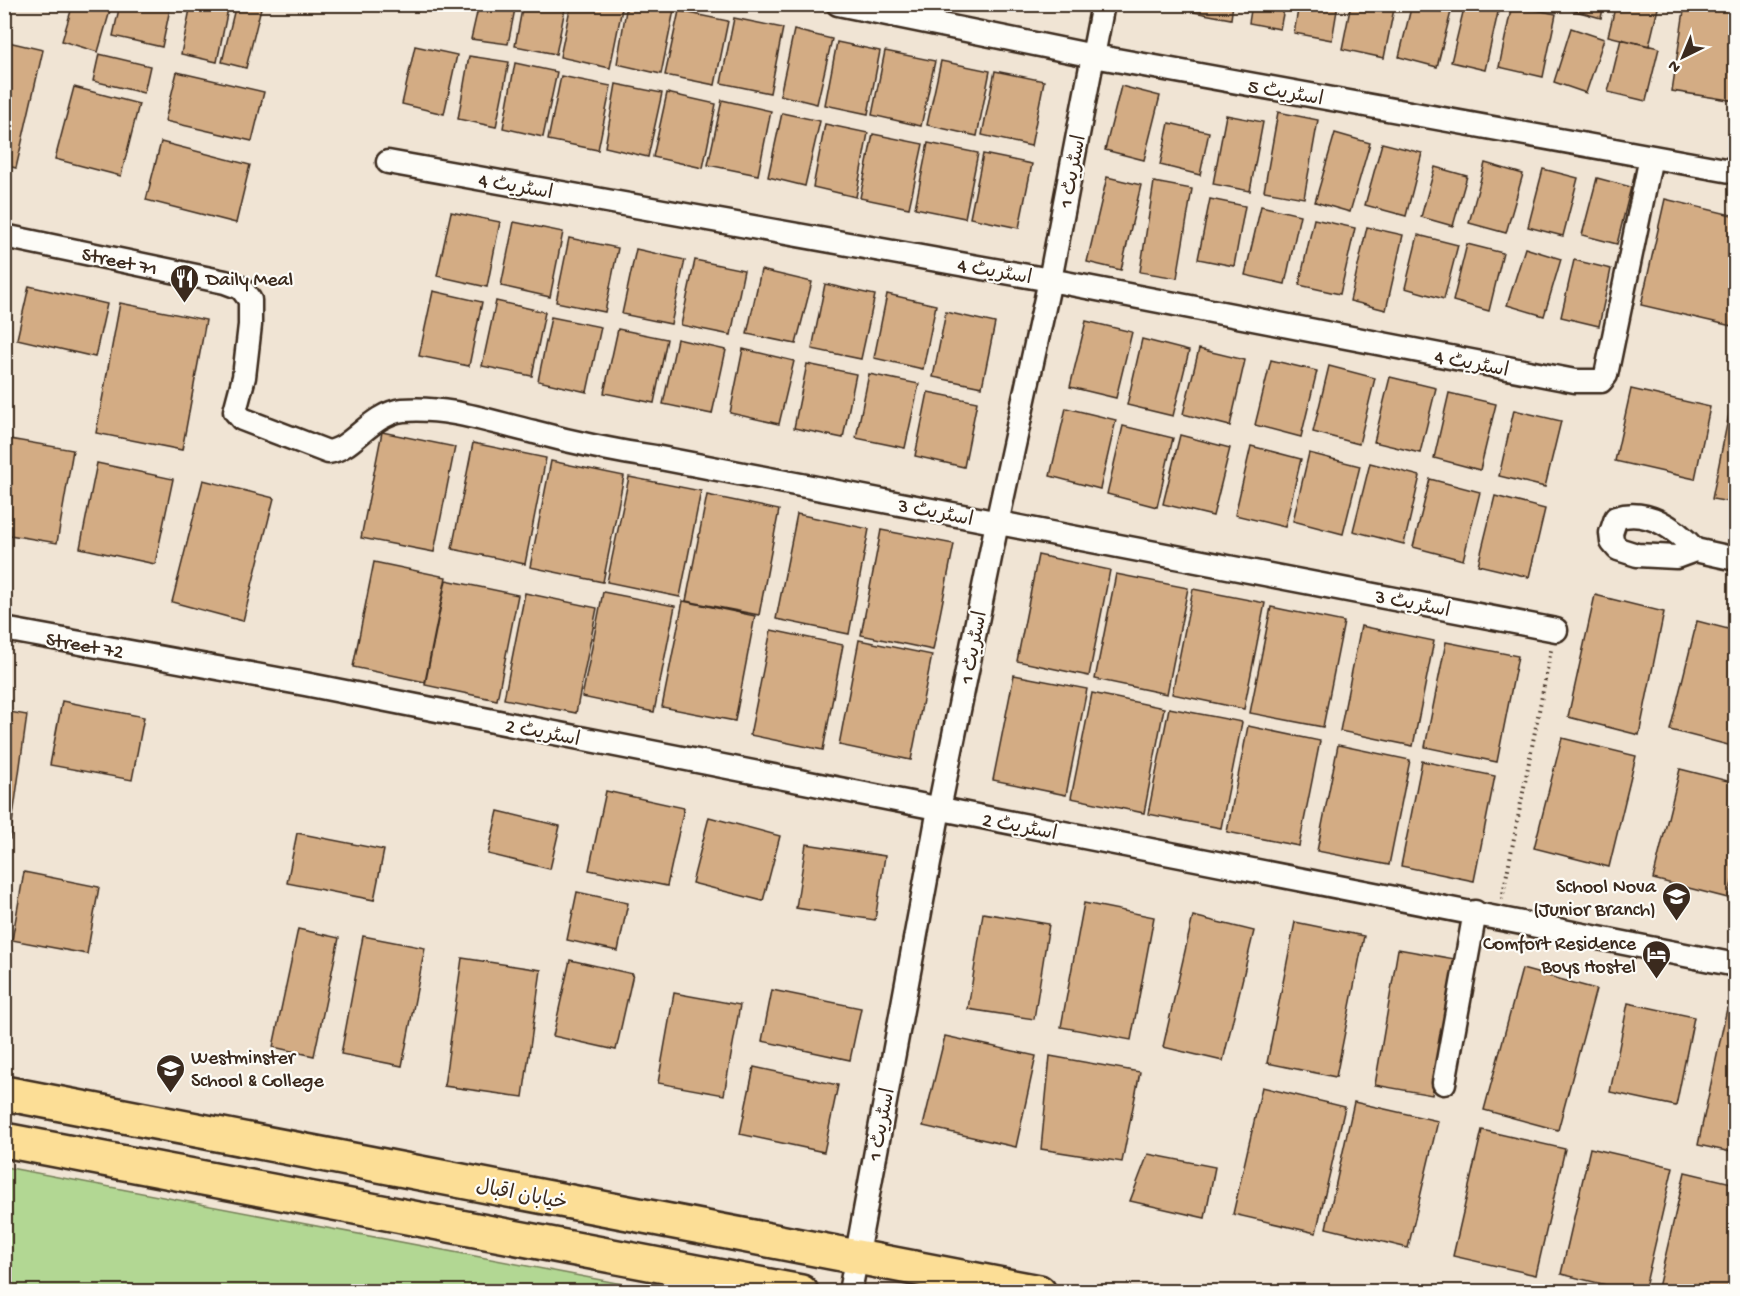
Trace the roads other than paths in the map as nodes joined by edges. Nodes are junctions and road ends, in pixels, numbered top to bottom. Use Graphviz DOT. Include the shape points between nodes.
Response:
graph roads {
  1 [pos="838,4"];
  2 [pos="1103,4"];
  3 [pos="1094,56"];
  4 [pos="1651,157"];
  5 [pos="388,162"];
  6 [pos="1736,172"];
  7 [pos="4,236"];
  8 [pos="1050,280"];
  9 [pos="328,452"];
  10 [pos="997,523"];
  11 [pos="1695,550"];
  12 [pos="1736,559"];
  13 [pos="4,629"];
  14 [pos="1556,630"];
  15 [pos="305,684"];
  16 [pos="939,809"];
  17 [pos="1475,912"];
  18 [pos="1736,965"];
  19 [pos="1444,1083"];
  20 [pos="4,1093"];
  21 [pos="4,1140"];
  22 [pos="855,1257"];
  23 [pos="801,1292"];
  24 [pos="850,1292"];
  25 [pos="1039,1292"];
  1 -- 3 [label="street, اسٹریٹ 5"];
  2 -- 3 [label="street, اسٹریٹ 1"];
  3 -- 4 [label="street, اسٹریٹ 5"];
  3 -- 8 [label="street, اسٹریٹ 1"];
  4 -- 6 [label="street, اسٹریٹ 5"];
  4 -- 8 [label="street, اسٹریٹ 4" via="1606,375 1601,381 1575,381"];
  5 -- 8 [label="street, اسٹریٹ 4"];
  7 -- 9 [label="street, Street 71" via="241,288 250,300 250,325 244,377 235,411 242,419"];
  8 -- 10 [label="street, اسٹریٹ 1"];
  9 -- 10 [label="street, اسٹریٹ 3" via="394,412 457,413 599,449"];
  10 -- 14 [label="street, اسٹریٹ 3"];
  10 -- 16 [label="street, اسٹریٹ 1"];
  11 -- 12 [label="street"];
  13 -- 15 [label="street, Street 72"];
  15 -- 16 [label="street, اسٹریٹ 2"];
  16 -- 17 [label="street, اسٹریٹ 2"];
  16 -- 22 [label="street, اسٹریٹ 1"];
  17 -- 18 [label="street, اسٹریٹ 2"];
  17 -- 19 [label="street"];
  20 -- 22 [label="main road, خیابان اقبال"];
  21 -- 23 [label="main road"];
  22 -- 24 [label="street, اسٹریٹ 1"];
  22 -- 25 [label="main road, خیابان اقبال"];
}
